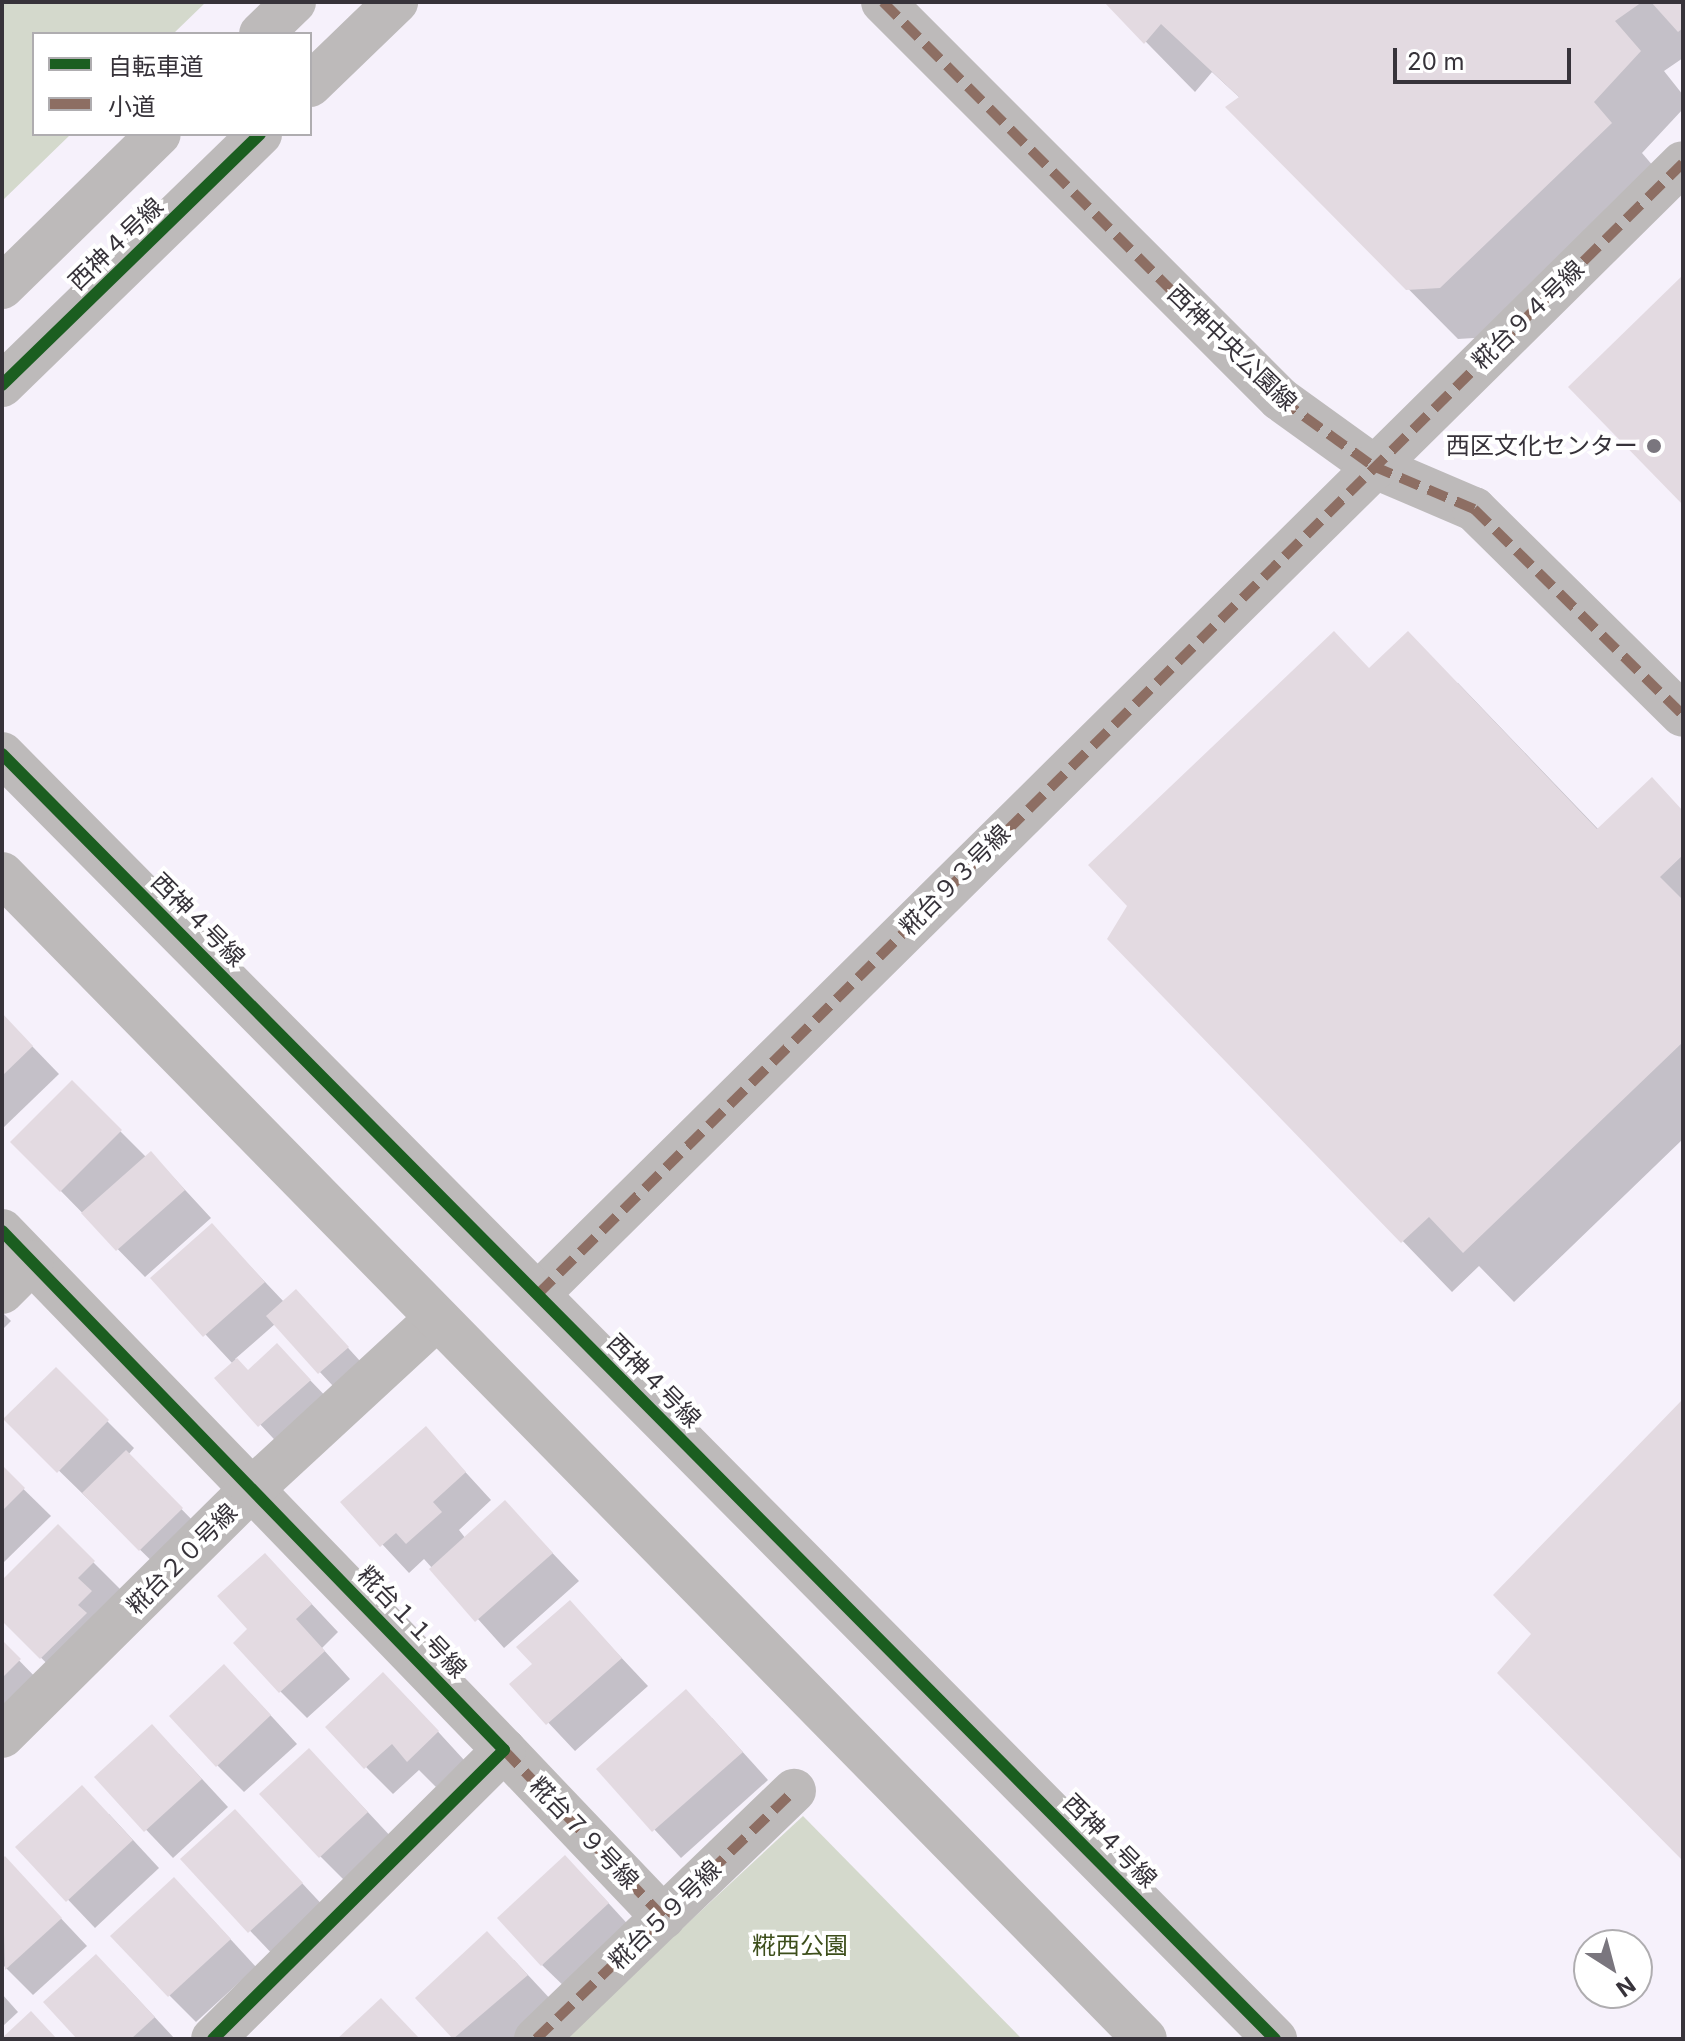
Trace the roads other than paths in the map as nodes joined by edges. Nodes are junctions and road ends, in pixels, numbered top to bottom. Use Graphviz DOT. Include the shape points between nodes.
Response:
graph roads {
  1 [pos="294,2"];
  2 [pos="396,2"];
  3 [pos="883,2"];
  4 [pos="263,32"];
  5 [pos="312,83"];
  6 [pos="157,136"];
  7 [pos="258,136"];
  8 [pos="1683,163"];
  9 [pos="2,287"];
  10 [pos="2,385"];
  11 [pos="1373,466"];
  12 [pos="1683,715"];
  13 [pos="2,754"];
  14 [pos="2,874"];
  15 [pos="2,1231"];
  16 [pos="17,1277"];
  17 [pos="538,1294"];
  18 [pos="435,1320"];
  19 [pos="252,1489"];
  20 [pos="2,1736"];
  21 [pos="504,1750"];
  22 [pos="794,1791"];
  23 [pos="663,1917"];
  24 [pos="213,2039"];
  25 [pos="536,2039"];
  26 [pos="1145,2039"];
  27 [pos="1275,2039"];
  1 -- 4 [label="street"];
  2 -- 5 [label="street"];
  3 -- 11 [label="street, 西神中央公園線" via="1280,399"];
  6 -- 9 [label="street, 西神４号線"];
  7 -- 10 [label="street, 西神４号線"];
  8 -- 11 [label="street, 糀台９４号線"];
  11 -- 12 [label="street, 西神中央公園線" via="1474,509"];
  11 -- 17 [label="street, 糀台９３号線"];
  13 -- 17 [label="street, 西神４号線"];
  14 -- 18 [label="street"];
  15 -- 16 [label="street, 糀台１１号線"];
  16 -- 19 [label="street, 糀台１１号線"];
  17 -- 27 [label="street, 西神４号線"];
  18 -- 19 [label="street, 糀台２０号線"];
  18 -- 26 [label="street"];
  19 -- 20 [label="street, 糀台２０号線"];
  19 -- 21 [label="street, 糀台１１号線"];
  21 -- 23 [label="street, 糀台７９号線"];
  21 -- 24 [label="street"];
  22 -- 23 [label="street, 糀台５９号線"];
  23 -- 25 [label="street, 糀台５９号線"];
}
